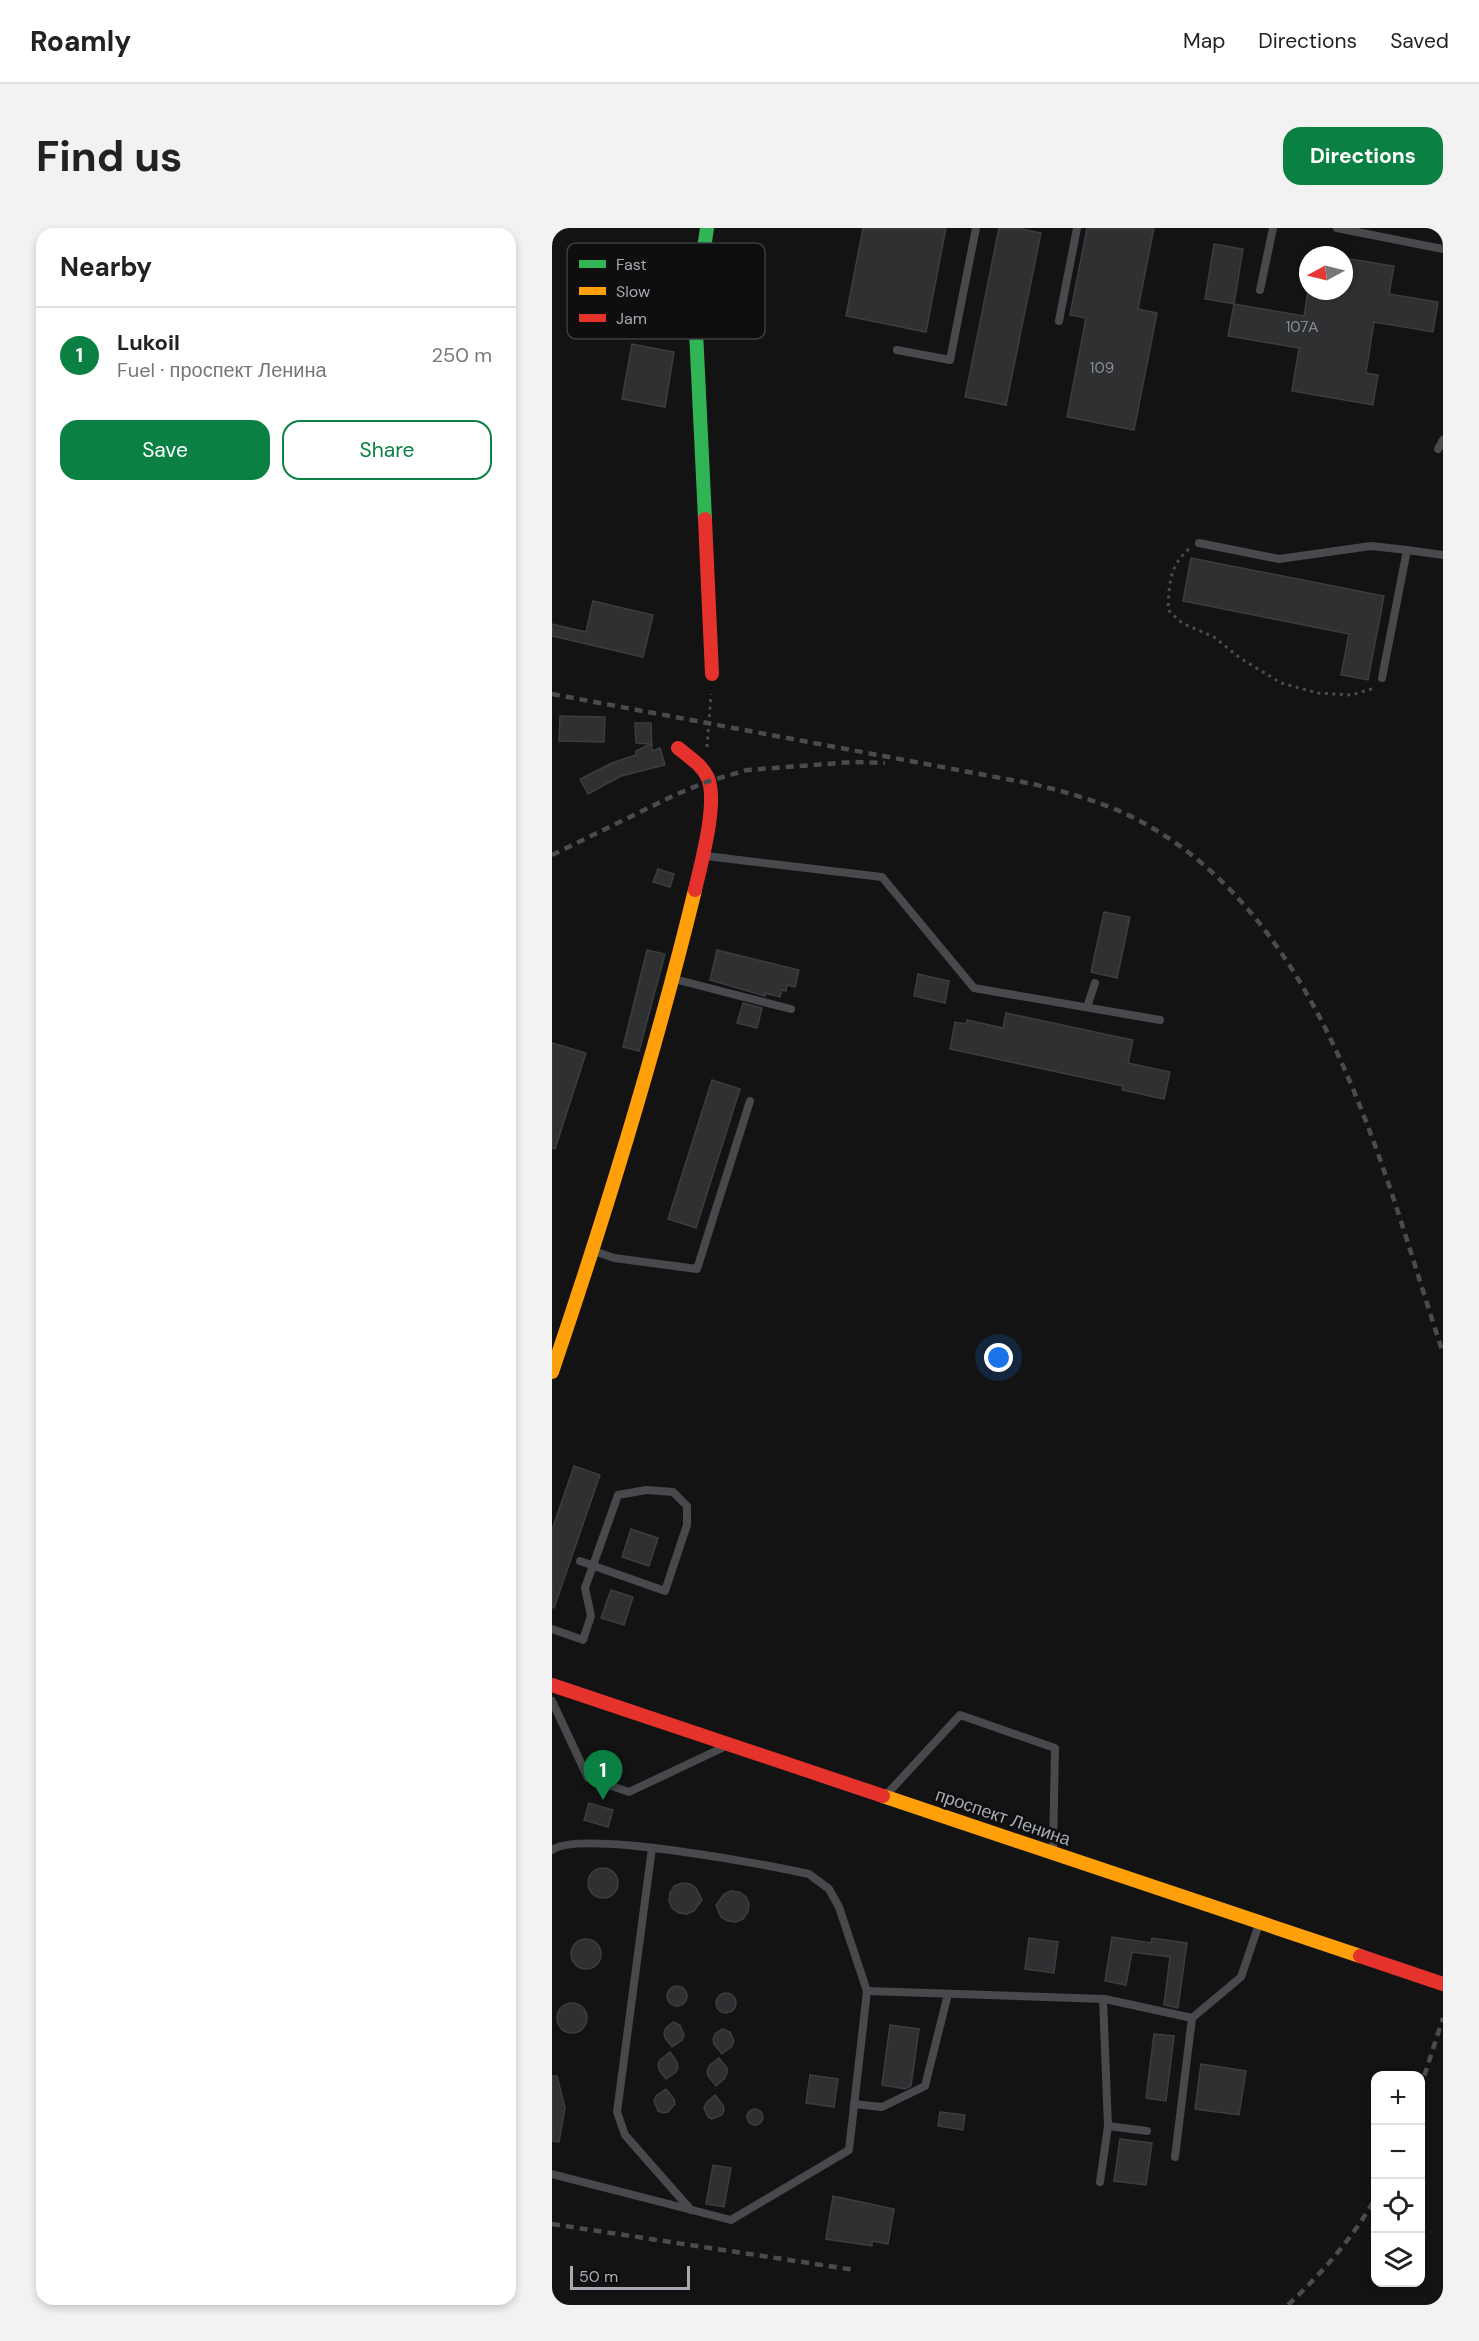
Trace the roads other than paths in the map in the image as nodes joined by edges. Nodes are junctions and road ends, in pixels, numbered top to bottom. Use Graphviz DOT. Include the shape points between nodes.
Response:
graph roads {
  1 [pos="706,228"];
  2 [pos="976,228"];
  3 [pos="1077,228"];
  4 [pos="1273,228"];
  5 [pos="1337,228"];
  6 [pos="704,243"];
  7 [pos="1443,249"];
  8 [pos="1260,290"];
  9 [pos="1059,321"];
  10 [pos="696,339"];
  11 [pos="897,350"];
  12 [pos="1443,440"];
  13 [pos="1438,449"];
  14 [pos="1199,543"];
  15 [pos="1407,550"];
  16 [pos="1443,555"];
  17 [pos="712,674"];
  18 [pos="1382,678"];
  19 [pos="678,748"];
  20 [pos="702,855"];
  21 [pos="674,979"];
  22 [pos="1095,983"];
  23 [pos="1087,1007"];
  24 [pos="791,1009"];
  25 [pos="1160,1020"];
  26 [pos="750,1101"];
  27 [pos="593,1250"];
  28 [pos="552,1372"];
  29 [pos="580,1561"];
  30 [pos="593,1566"];
  31 [pos="552,1629"];
  32 [pos="552,1685"];
  33 [pos="552,1701"];
  34 [pos="729,1745"];
  35 [pos="885,1797"];
  36 [pos="652,1848"];
  37 [pos="552,1851"];
  38 [pos="1053,1853"];
  39 [pos="1259,1923"];
  40 [pos="1443,1984"];
  41 [pos="867,1991"];
  42 [pos="948,1994"];
  43 [pos="1103,1999"];
  44 [pos="1192,2018"];
  45 [pos="854,2104"];
  46 [pos="1108,2126"];
  47 [pos="1147,2132"];
  48 [pos="1174,2157"];
  49 [pos="552,2174"];
  50 [pos="1100,2182"];
  51 [pos="691,2210"];
  1 -- 6 [label="street"];
  2 -- 11 [label="lane" via="950,360"];
  3 -- 9 [label="lane"];
  4 -- 8 [label="lane"];
  5 -- 7 [label="lane"];
  10 -- 17 [label="street"];
  12 -- 13 [label="lane"];
  14 -- 15 [label="lane" via="1280,559 1371,546"];
  15 -- 16 [label="lane"];
  15 -- 18 [label="lane"];
  19 -- 20 [label="street" via="705,771 710,787"];
  20 -- 21 [label="street" via="687,906"];
  20 -- 23 [label="lane" via="882,877 974,988"];
  21 -- 24 [label="lane"];
  21 -- 27 [label="street"];
  22 -- 23 [label="lane"];
  23 -- 25 [label="lane"];
  26 -- 27 [label="lane" via="697,1269 614,1258"];
  27 -- 28 [label="street"];
  29 -- 30 [label="lane"];
  30 -- 30 [label="lane" via="618,1495 646,1490 672,1492 687,1506 687,1525 664,1592"];
  30 -- 31 [label="lane" via="585,1588 591,1616 583,1640"];
  32 -- 34 [label="street, проспект Ленина"];
  33 -- 34 [label="lane" via="588,1778 629,1792"];
  34 -- 35 [label="street, проспект Ленина"];
  35 -- 38 [label="street, проспект Ленина"];
  35 -- 38 [label="lane" via="960,1716 1055,1748"];
  36 -- 37 [label="lane" via="583,1844 559,1845"];
  36 -- 41 [label="lane" via="808,1874 829,1889 839,1907"];
  36 -- 51 [label="lane" via="617,2112 625,2134"];
  38 -- 39 [label="street, проспект Ленина"];
  39 -- 40 [label="street, проспект Ленина"];
  39 -- 44 [label="lane" via="1241,1977"];
  41 -- 42 [label="lane"];
  41 -- 45 [label="lane"];
  42 -- 43 [label="lane"];
  42 -- 45 [label="lane" via="925,2086 882,2107"];
  43 -- 44 [label="lane"];
  43 -- 46 [label="lane"];
  44 -- 48 [label="lane"];
  45 -- 51 [label="lane" via="849,2150 731,2220"];
  46 -- 47 [label="lane"];
  46 -- 50 [label="lane"];
  49 -- 51 [label="lane"];
}
